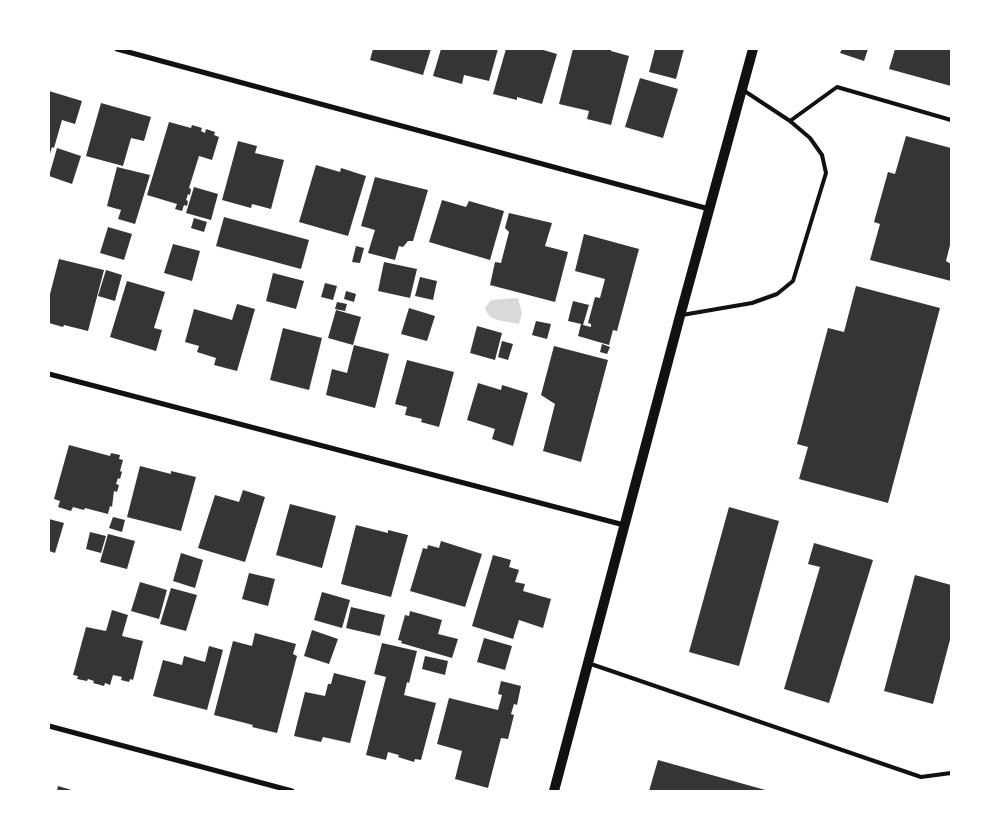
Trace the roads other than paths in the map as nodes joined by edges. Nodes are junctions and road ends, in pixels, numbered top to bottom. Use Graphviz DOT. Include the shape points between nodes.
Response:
graph roads {
  1 [pos="117,49"];
  2 [pos="753,49"];
  3 [pos="742,89"];
  4 [pos="951,120"];
  5 [pos="790,121"];
  6 [pos="710,210"];
  7 [pos="680,316"];
  8 [pos="49,374"];
  9 [pos="625,525"];
  10 [pos="588,663"];
  11 [pos="49,726"];
  12 [pos="951,774"];
  13 [pos="292,791"];
  14 [pos="554,791"];
  1 -- 6 [label="street"];
  2 -- 3 [label="main road"];
  3 -- 5 [label="lane"];
  3 -- 6 [label="main road"];
  4 -- 5 [label="lane" via="837,87"];
  5 -- 7 [label="lane" via="814,143 822,155 826,173 793,281 777,294 752,303"];
  6 -- 7 [label="main road"];
  7 -- 9 [label="main road"];
  8 -- 9 [label="street"];
  9 -- 10 [label="main road"];
  10 -- 12 [label="lane" via="921,777"];
  10 -- 14 [label="main road"];
  11 -- 13 [label="street"];
}
